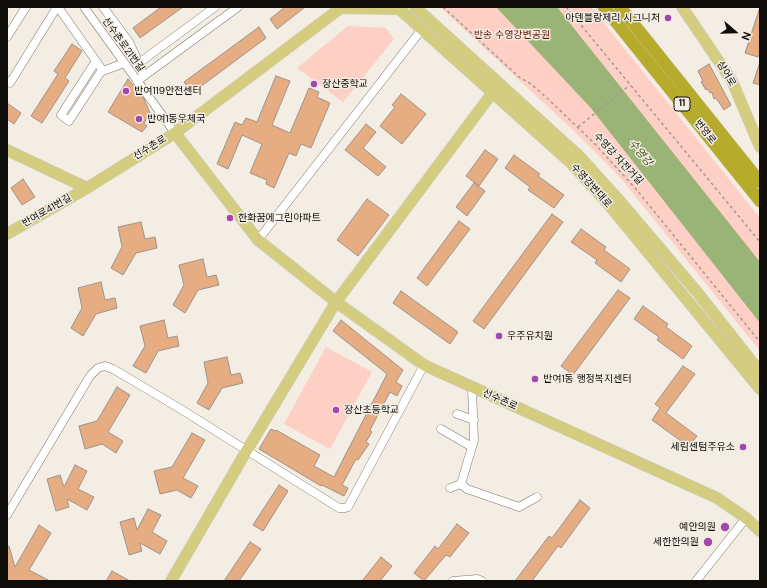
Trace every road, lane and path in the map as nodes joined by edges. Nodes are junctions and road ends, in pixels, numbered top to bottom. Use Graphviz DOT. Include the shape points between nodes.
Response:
graph roads {
  1 [pos="26,7"];
  2 [pos="58,7"];
  3 [pos="84,7"];
  4 [pos="103,7"];
  5 [pos="215,7"];
  6 [pos="238,7"];
  7 [pos="341,7"];
  8 [pos="415,7"];
  9 [pos="443,7"];
  10 [pos="566,7"];
  11 [pos="604,7"];
  12 [pos="620,7"];
  13 [pos="682,7"];
  14 [pos="398,8"];
  15 [pos="422,29"];
  16 [pos="7,37"];
  17 [pos="96,61"];
  18 [pos="124,63"];
  19 [pos="139,63"];
  20 [pos="102,70"];
  21 [pos="140,79"];
  22 [pos="7,81"];
  23 [pos="499,84"];
  24 [pos="630,85"];
  25 [pos="492,93"];
  26 [pos="578,127"];
  27 [pos="175,133"];
  28 [pos="760,147"];
  29 [pos="7,150"];
  30 [pos="760,182"];
  31 [pos="87,188"];
  32 [pos="760,201"];
  33 [pos="7,234"];
  34 [pos="258,240"];
  35 [pos="760,242"];
  36 [pos="336,302"];
  37 [pos="760,342"];
  38 [pos="424,366"];
  39 [pos="760,372"];
  40 [pos="472,388"];
  41 [pos="760,389"];
  42 [pos="457,414"];
  43 [pos="474,420"];
  44 [pos="441,429"];
  45 [pos="472,447"];
  46 [pos="247,450"];
  47 [pos="461,484"];
  48 [pos="450,488"];
  49 [pos="537,497"];
  50 [pos="7,515"];
  51 [pos="746,518"];
  52 [pos="760,531"];
  53 [pos="171,581"];
  54 [pos="453,581"];
  55 [pos="482,581"];
  56 [pos="696,581"];
  1 -- 16 [label="street"];
  2 -- 17 [label="street"];
  2 -- 22 [label="street" via="10,83"];
  3 -- 18 [label="street, 선수촌로21번길"];
  4 -- 19 [label="street" via="129,42"];
  5 -- 19 [label="street"];
  6 -- 21 [label="street"];
  7 -- 14 [label="main road"];
  7 -- 27 [label="main road"];
  8 -- 23 [label="main road, 수영강변대로"];
  9 -- 26 [label="path, 수영강 자전거길"];
  10 -- 24 [label="path"];
  11 -- 32 [label="highway, 번영로 / 11"];
  12 -- 30 [label="highway, 번영로 / 11"];
  13 -- 28 [label="main road, 삼어로" via="732,81"];
  14 -- 15 [label="main road, 수영강변대로"];
  15 -- 25 [label="main road, 수영강변대로"];
  15 -- 34 [label="street"];
  17 -- 20 [label="street"];
  17 -- 20 [label="street" via="61,115 69,121"];
  18 -- 20 [label="street"];
  18 -- 21 [label="street, 선수촌로21번길"];
  19 -- 21 [label="street"];
  21 -- 27 [label="street, 선수촌로21번길"];
  23 -- 25 [label="main road"];
  23 -- 39 [label="main road, 수영강변대로" via="579,156 697,292"];
  24 -- 26 [label="path"];
  24 -- 35 [label="path"];
  25 -- 36 [label="main road"];
  25 -- 41 [label="main road, 수영강변대로" via="572,164 609,205"];
  26 -- 37 [label="path, 수영강 자전거길" via="636,189"];
  27 -- 31 [label="main road, 선수촌로"];
  27 -- 34 [label="main road, 선수촌로"];
  29 -- 31 [label="main road"];
  31 -- 33 [label="main road, 반여로41번길"];
  34 -- 36 [label="main road, 선수촌로"];
  36 -- 38 [label="main road, 선수촌로"];
  36 -- 46 [label="main road"];
  38 -- 40 [label="main road, 선수촌로"];
  38 -- 46 [label="street" via="348,507 340,508"];
  40 -- 43 [label="street"];
  40 -- 51 [label="main road, 선수촌로" via="717,498"];
  42 -- 43 [label="street"];
  43 -- 45 [label="street"];
  44 -- 45 [label="street"];
  45 -- 47 [label="street"];
  46 -- 50 [label="street" via="105,366 98,368 90,376"];
  46 -- 53 [label="main road"];
  47 -- 48 [label="street"];
  47 -- 49 [label="street" via="467,489 519,507"];
  51 -- 52 [label="main road, 선수촌로"];
  51 -- 56 [label="street"];
  54 -- 55 [label="street"];
}
